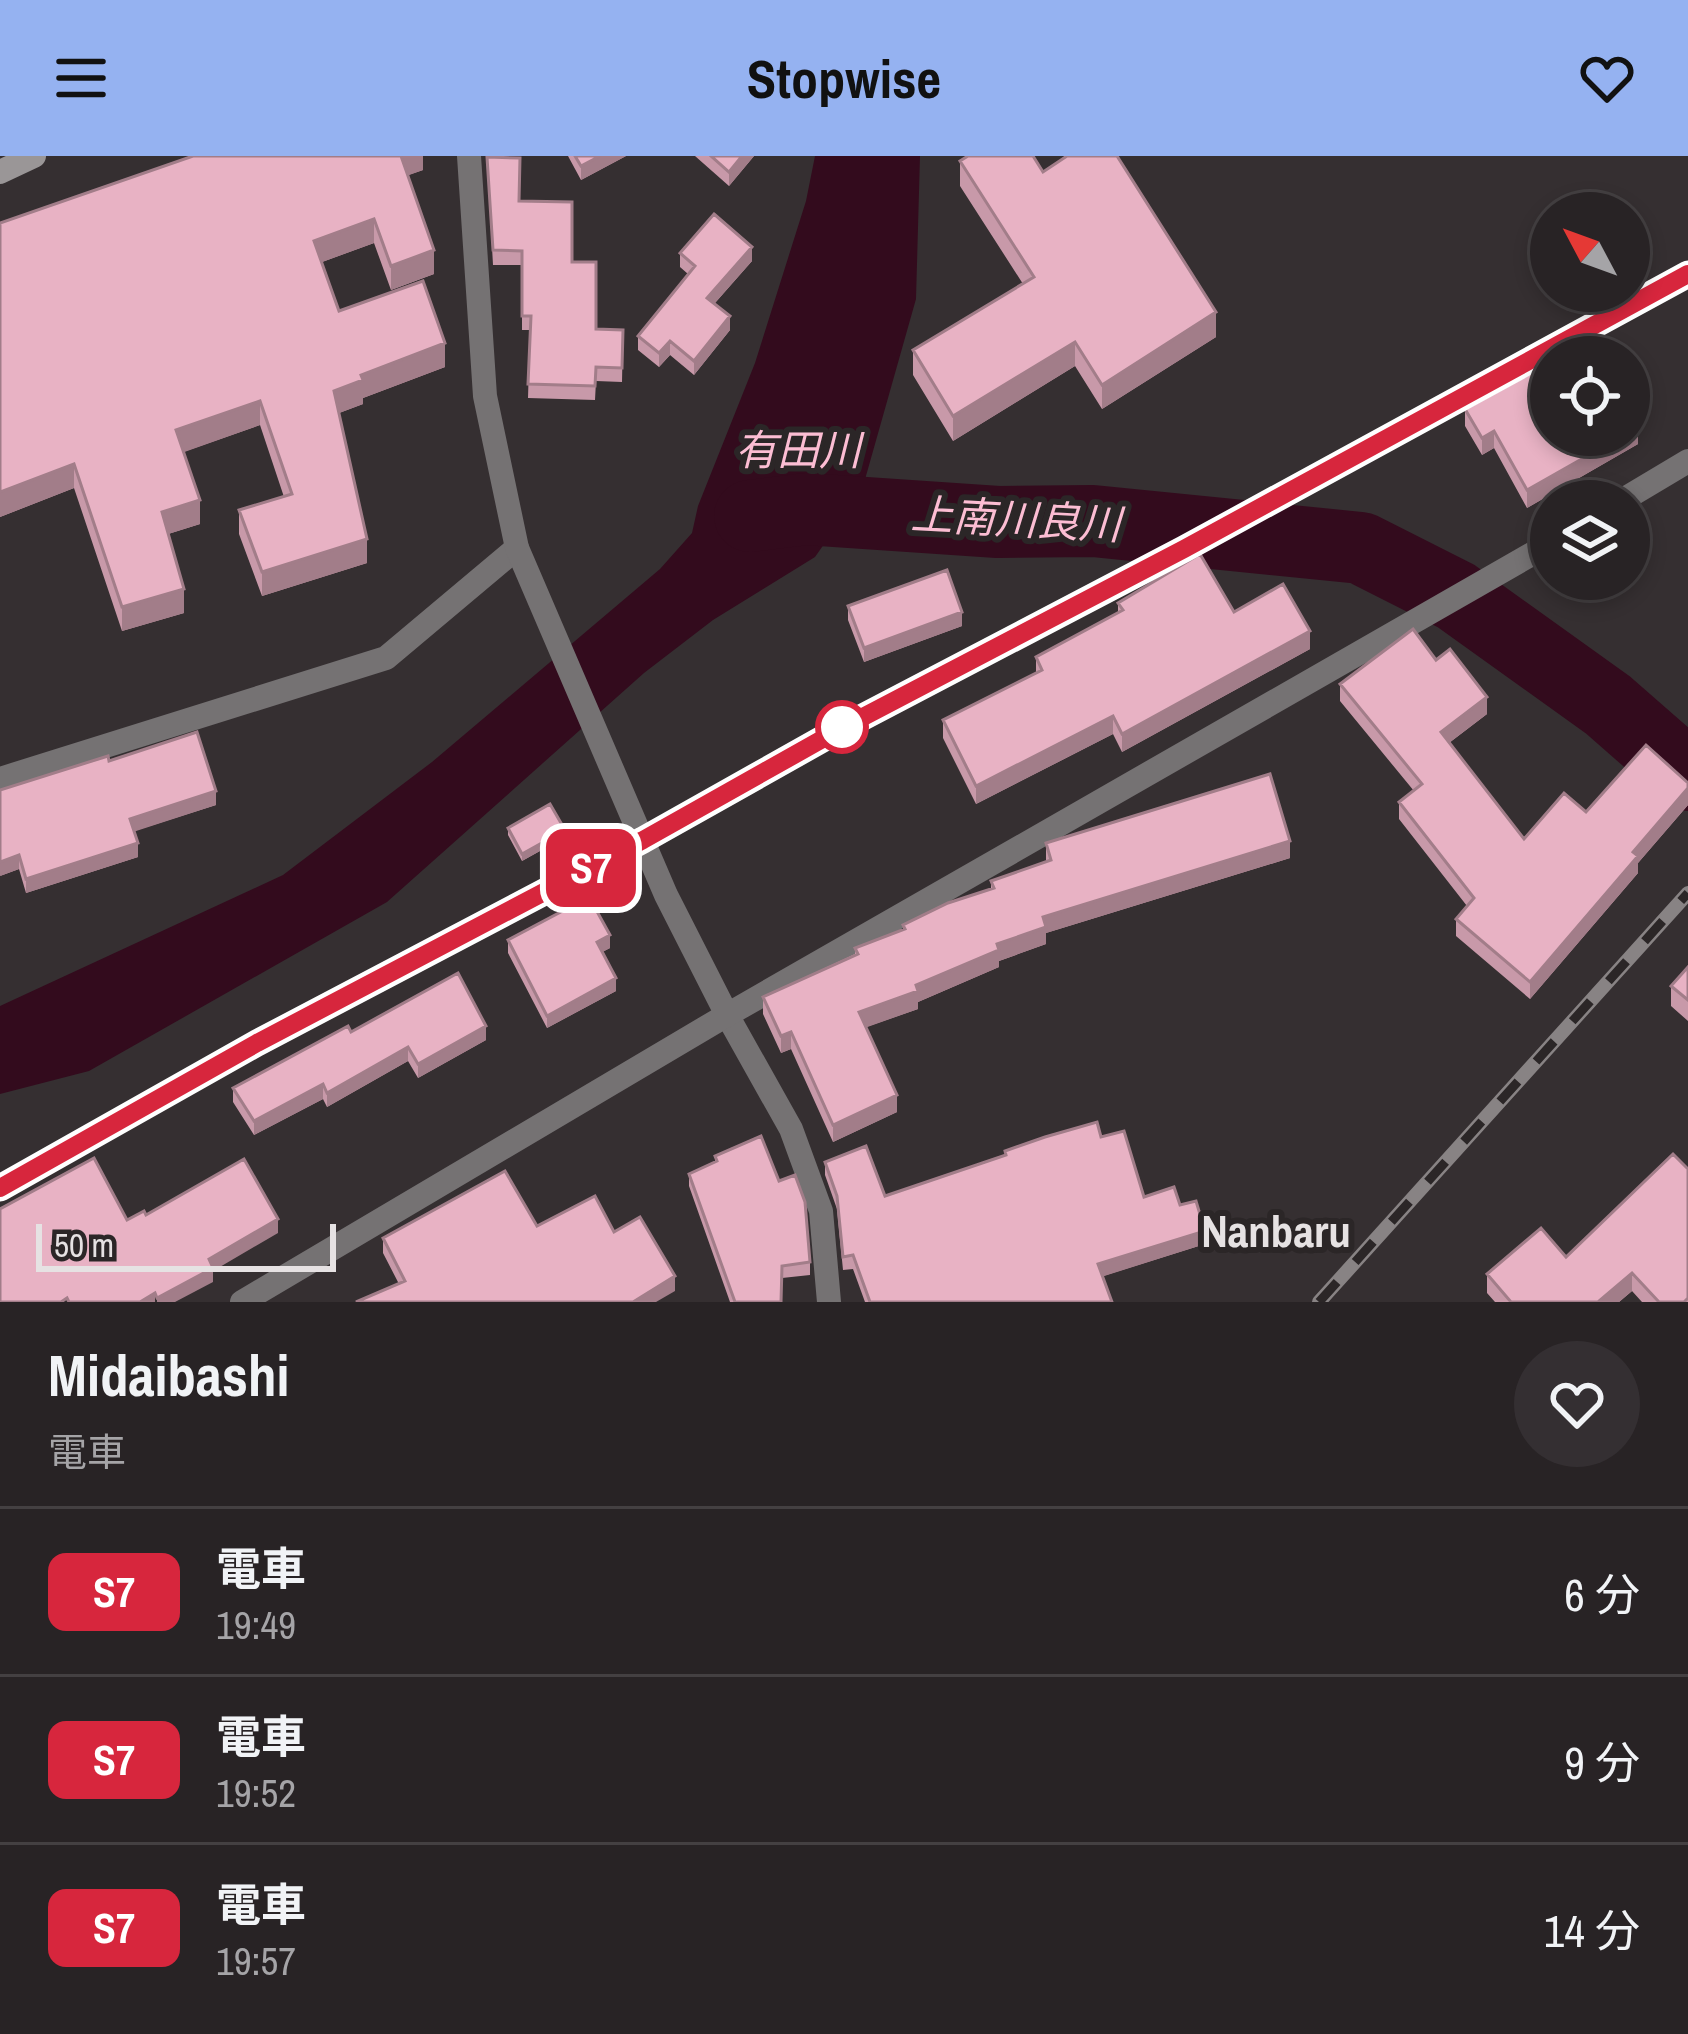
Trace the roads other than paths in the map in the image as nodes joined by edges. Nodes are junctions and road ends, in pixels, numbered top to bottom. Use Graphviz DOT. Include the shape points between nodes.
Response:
graph roads {
  1 [pos="34,156"];
  2 [pos="469,156"];
  3 [pos="0,172"];
  4 [pos="1688,461"];
  5 [pos="1650,484"];
  6 [pos="517,548"];
  7 [pos="1530,556"];
  8 [pos="0,779"];
  9 [pos="727,1015"];
  10 [pos="242,1302"];
  11 [pos="829,1302"];
  1 -- 3 [label="main road"];
  2 -- 6 [label="street" via="485,396"];
  4 -- 5 [label="street"];
  6 -- 8 [label="street" via="386,658"];
  6 -- 9 [label="street" via="666,895"];
  7 -- 9 [label="street"];
  9 -- 10 [label="street"];
  9 -- 11 [label="street" via="791,1129 821,1211"];
}
